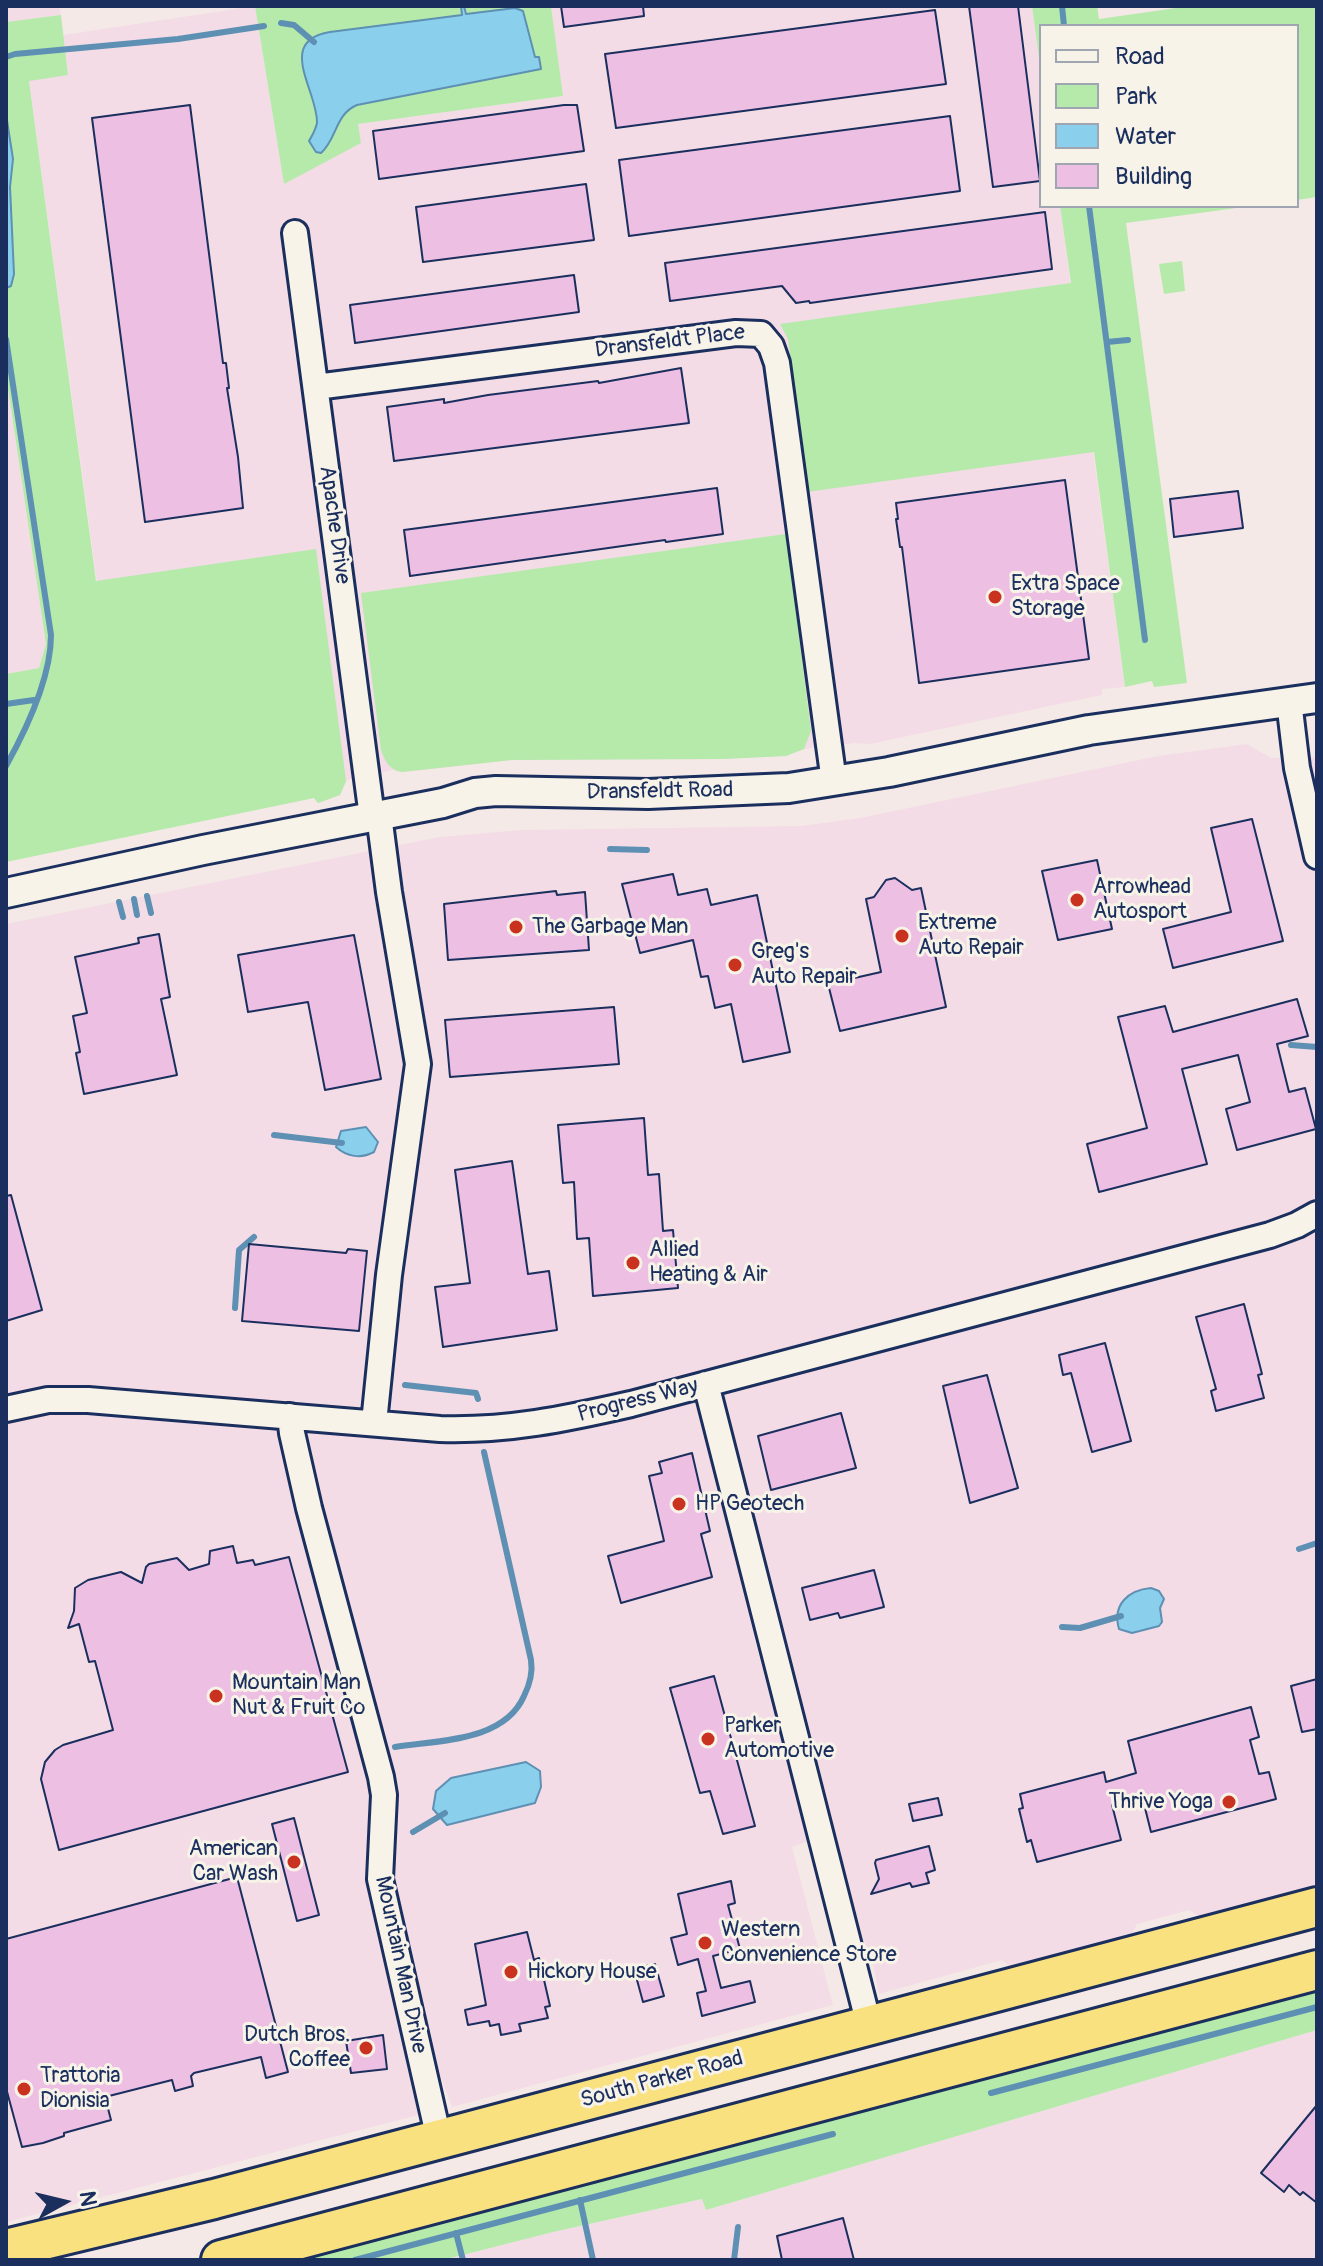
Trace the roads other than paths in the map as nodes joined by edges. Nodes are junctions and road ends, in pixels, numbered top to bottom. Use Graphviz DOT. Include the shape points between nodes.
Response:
graph roads {
  1 [pos="295,233"];
  2 [pos="316,387"];
  3 [pos="1317,698"];
  4 [pos="1289,701"];
  5 [pos="834,782"];
  6 [pos="375,816"];
  7 [pos="1317,856"];
  8 [pos="6,893"];
  9 [pos="1317,1214"];
  10 [pos="706,1384"];
  11 [pos="6,1409"];
  12 [pos="290,1416"];
  13 [pos="374,1423"];
  14 [pos="1317,1907"];
  15 [pos="1317,1970"];
  16 [pos="869,2025"];
  17 [pos="439,2139"];
  18 [pos="6,2249"];
  19 [pos="221,2260"];
  1 -- 2 [label="street, Apache Drive"];
  2 -- 5 [label="street, Dransfeldt Place" via="761,334 777,363"];
  2 -- 6 [label="street, Apache Drive"];
  3 -- 4 [label="street, Dransfeldt Road"];
  4 -- 5 [label="street, Dransfeldt Road" via="1089,730"];
  4 -- 7 [label="street" via="1297,768"];
  5 -- 6 [label="street, Dransfeldt Road" via="663,793 496,791"];
  6 -- 8 [label="street, Dransfeldt Road"];
  6 -- 13 [label="street, Apache Drive" via="418,1064"];
  9 -- 10 [label="street, Progress Way" via="1255,1239"];
  10 -- 13 [label="street, Progress Way" via="529,1426 471,1430"];
  10 -- 16 [label="street"];
  11 -- 12 [label="street, Progress Way" via="48,1400 88,1400"];
  12 -- 13 [label="street, Progress Way"];
  12 -- 17 [label="street, Mountain Man Drive" via="309,1508 381,1777 380,1879"];
  14 -- 16 [label="highway, South Parker Road"];
  15 -- 19 [label="highway"];
  16 -- 17 [label="highway, South Parker Road"];
  17 -- 18 [label="highway, South Parker Road"];
}
